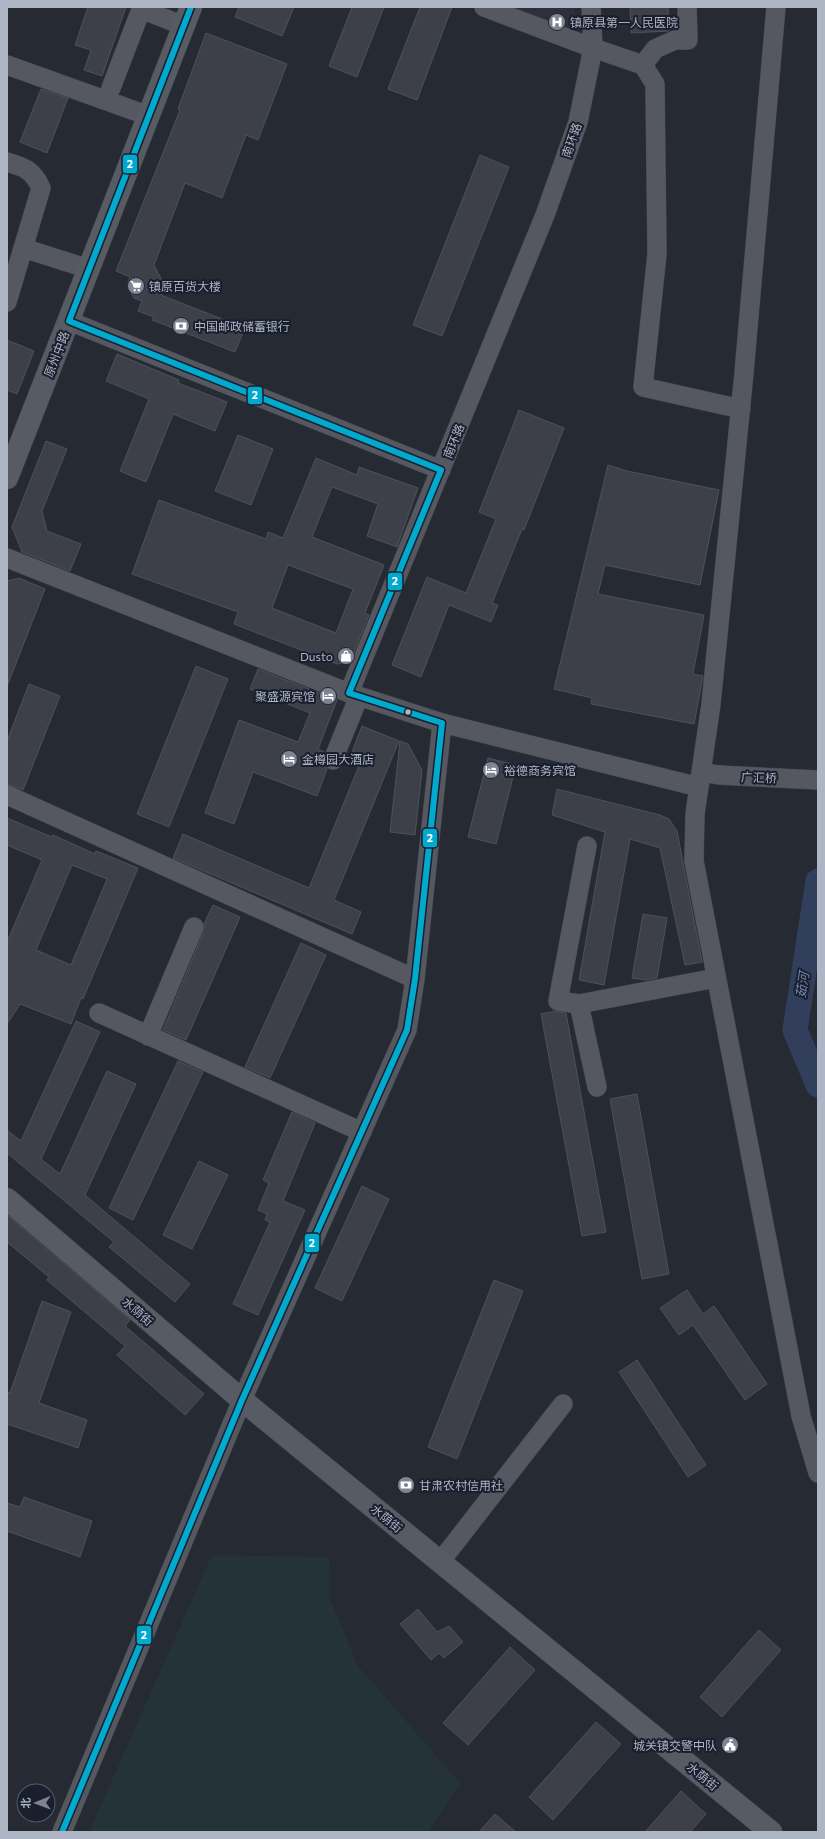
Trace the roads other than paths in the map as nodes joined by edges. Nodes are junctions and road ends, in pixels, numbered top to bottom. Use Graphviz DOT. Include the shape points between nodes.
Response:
graph roads {
  1 [pos="484,7"];
  2 [pos="591,7"];
  3 [pos="687,7"];
  4 [pos="776,7"];
  5 [pos="142,8"];
  6 [pos="187,16"];
  7 [pos="593,48"];
  8 [pos="7,65"];
  9 [pos="643,65"];
  10 [pos="111,88"];
  11 [pos="149,116"];
  12 [pos="7,162"];
  13 [pos="23,248"];
  14 [pos="89,269"];
  15 [pos="7,302"];
  16 [pos="69,321"];
  17 [pos="740,409"];
  18 [pos="441,470"];
  19 [pos="7,478"];
  20 [pos="7,558"];
  21 [pos="354,695"];
  22 [pos="442,723"];
  23 [pos="333,760"];
  24 [pos="706,778"];
  25 [pos="818,780"];
  26 [pos="7,795"];
  27 [pos="587,846"];
  28 [pos="194,927"];
  29 [pos="716,978"];
  30 [pos="414,979"];
  31 [pos="579,1004"];
  32 [pos="99,1014"];
  33 [pos="148,1036"];
  34 [pos="597,1087"];
  35 [pos="362,1132"];
  36 [pos="7,1199"];
  37 [pos="242,1400"];
  38 [pos="563,1404"];
  39 [pos="818,1473"];
  40 [pos="440,1562"];
  41 [pos="62,1832"];
  42 [pos="771,1832"];
  1 -- 7 [label="street"];
  2 -- 7 [label="street, 南环路"];
  3 -- 9 [label="street" via="688,40 675,40 655,49"];
  4 -- 17 [label="street"];
  5 -- 6 [label="street"];
  5 -- 10 [label="street"];
  6 -- 11 [label="main road, 原州中路"];
  7 -- 9 [label="street"];
  7 -- 18 [label="street, 南环路" via="578,122 547,208"];
  8 -- 11 [label="street"];
  9 -- 17 [label="street" via="655,84 657,254 643,387"];
  11 -- 14 [label="main road, 原州中路"];
  12 -- 13 [label="street" via="27,168 38,180 41,188"];
  13 -- 14 [label="street"];
  13 -- 15 [label="street"];
  14 -- 16 [label="main road, 原州中路"];
  16 -- 18 [label="street"];
  16 -- 19 [label="main road, 原州中路"];
  17 -- 24 [label="street"];
  18 -- 21 [label="street, 南环路"];
  20 -- 21 [label="street"];
  21 -- 22 [label="street"];
  21 -- 23 [label="street, 南环路"];
  22 -- 24 [label="street, 广汇桥"];
  22 -- 30 [label="street"];
  24 -- 25 [label="street, 广汇桥"];
  24 -- 29 [label="street" via="695,814 694,861"];
  26 -- 30 [label="street"];
  27 -- 31 [label="street" via="558,1001"];
  28 -- 33 [label="street"];
  29 -- 31 [label="street"];
  29 -- 39 [label="street" via="801,1416"];
  30 -- 35 [label="street" via="407,1030"];
  31 -- 34 [label="street"];
  32 -- 33 [label="street"];
  33 -- 35 [label="street"];
  35 -- 37 [label="street"];
  36 -- 37 [label="main road, 水荫街"];
  37 -- 40 [label="main road, 水荫街"];
  37 -- 41 [label="street"];
  38 -- 40 [label="street"];
  40 -- 42 [label="main road, 水荫街"];
}
